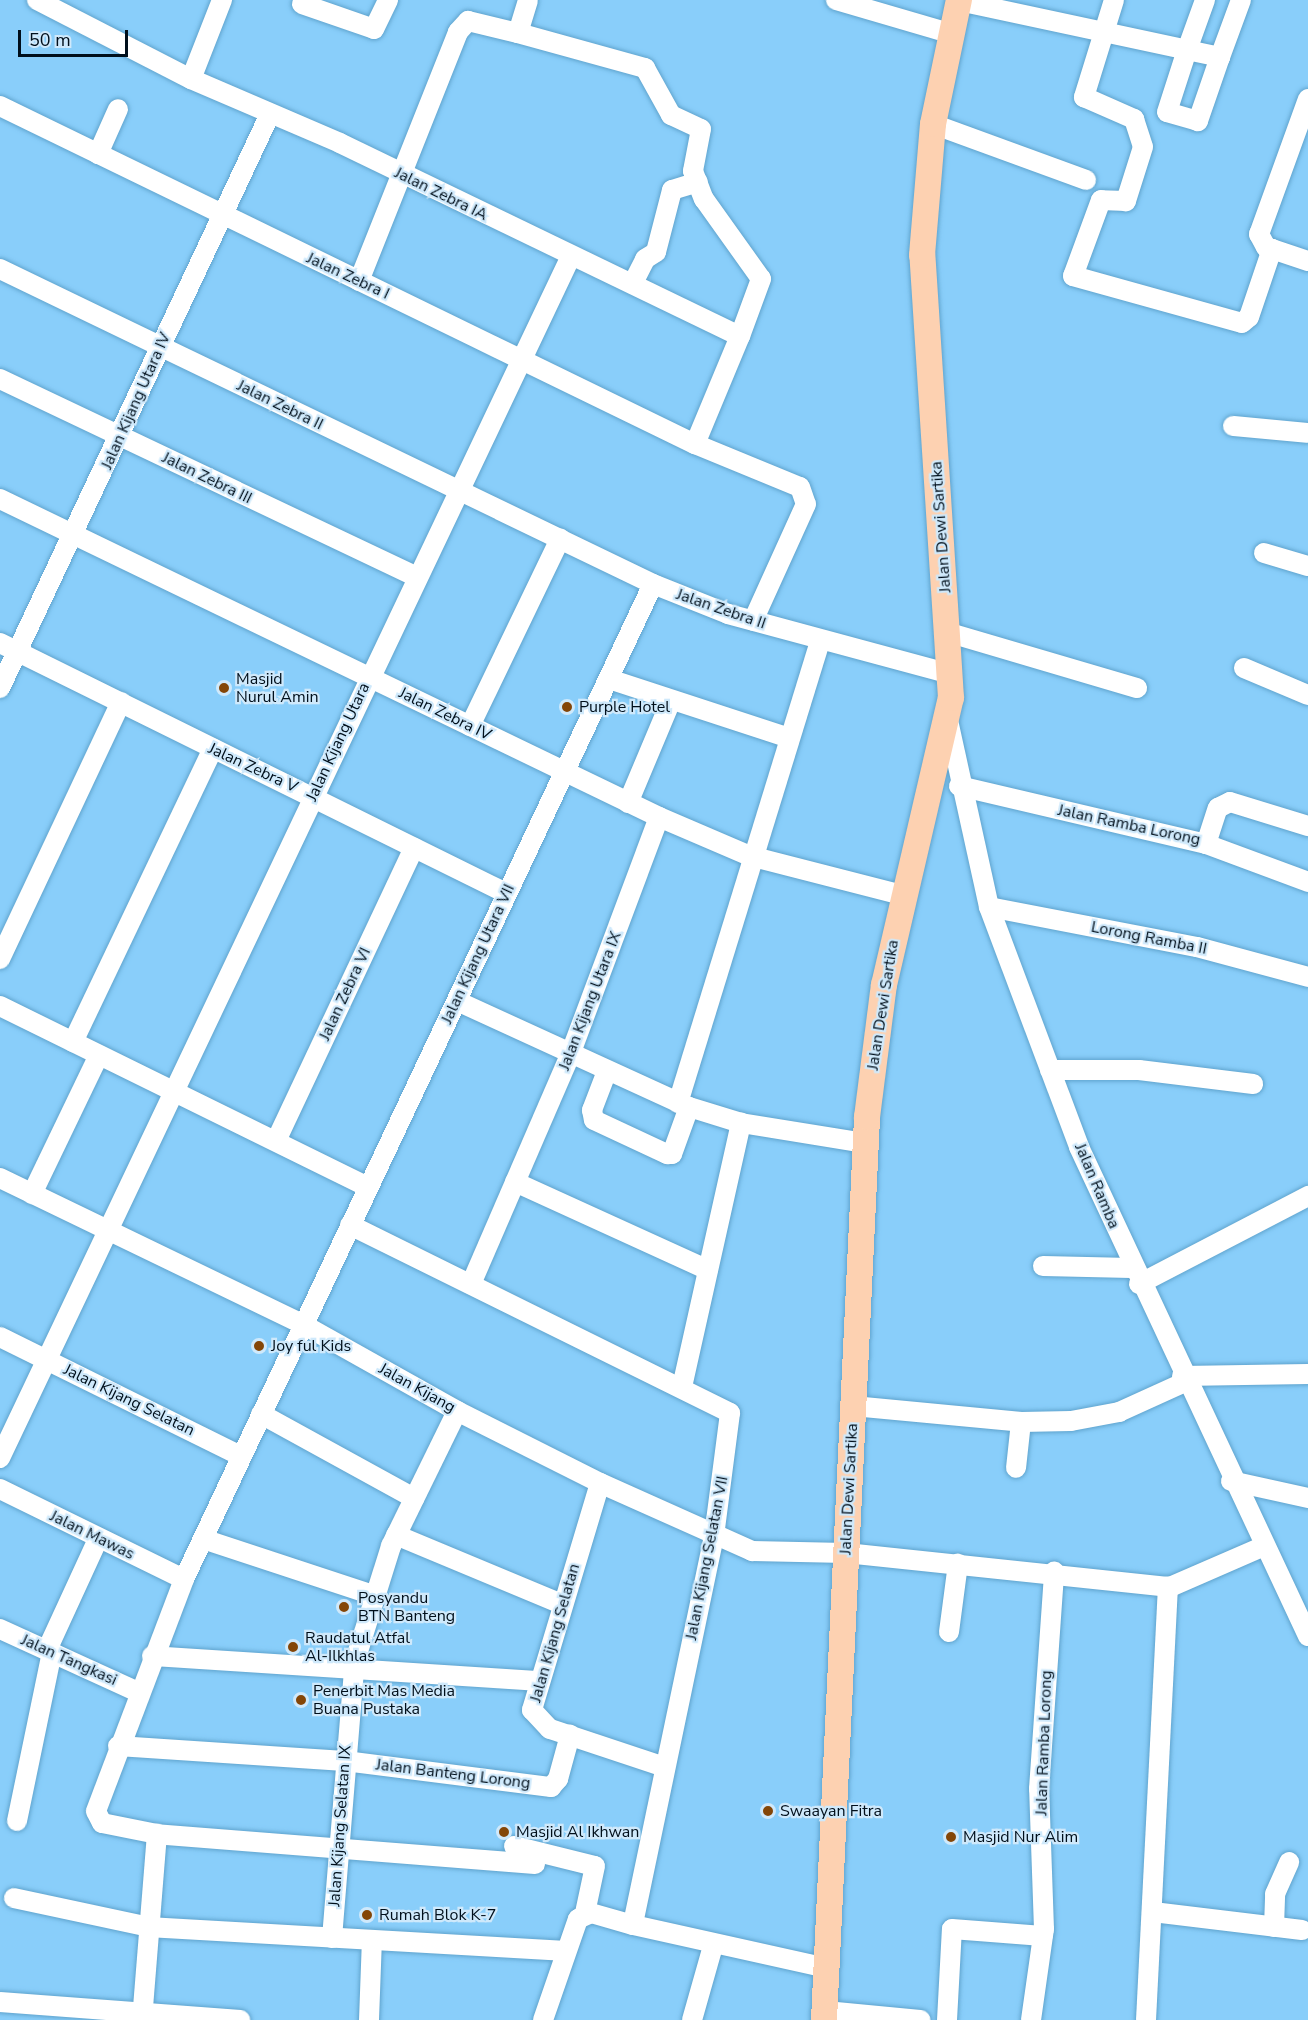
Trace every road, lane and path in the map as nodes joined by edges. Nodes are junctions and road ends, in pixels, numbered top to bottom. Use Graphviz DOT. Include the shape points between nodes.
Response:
graph roads {
  1 [pos="37,0"];
  2 [pos="222,0"];
  3 [pos="388,0"];
  4 [pos="528,0"];
  5 [pos="836,0"];
  6 [pos="1114,0"];
  7 [pos="1205,0"];
  8 [pos="1241,0"];
  9 [pos="959,1"];
  10 [pos="302,4"];
  11 [pos="518,33"];
  12 [pos="950,33"];
  13 [pos="1103,33"];
  14 [pos="1187,50"];
  15 [pos="1220,57"];
  16 [pos="190,79"];
  17 [pos="1308,102"];
  18 [pos="0,106"];
  19 [pos="118,109"];
  20 [pos="270,114"];
  21 [pos="933,124"];
  22 [pos="98,154"];
  23 [pos="402,176"];
  24 [pos="1086,180"];
  25 [pos="698,182"];
  26 [pos="220,215"];
  27 [pos="1267,246"];
  28 [pos="571,256"];
  29 [pos="1308,261"];
  30 [pos="0,269"];
  31 [pos="358,281"];
  32 [pos="633,283"];
  33 [pos="740,336"];
  34 [pos="160,348"];
  35 [pos="520,357"];
  36 [pos="0,379"];
  37 [pos="1233,426"];
  38 [pos="1308,433"];
  39 [pos="120,436"];
  40 [pos="695,444"];
  41 [pos="456,489"];
  42 [pos="0,499"];
  43 [pos="75,535"];
  44 [pos="560,539"];
  45 [pos="1264,553"];
  46 [pos="1308,566"];
  47 [pos="415,576"];
  48 [pos="653,584"];
  49 [pos="753,621"];
  50 [pos="950,633"];
  51 [pos="820,641"];
  52 [pos="9,647"];
  53 [pos="1244,668"];
  54 [pos="951,674"];
  55 [pos="369,676"];
  56 [pos="609,679"];
  57 [pos="0,688"];
  58 [pos="1137,688"];
  59 [pos="1308,695"];
  60 [pos="121,702"];
  61 [pos="670,703"];
  62 [pos="949,713"];
  63 [pos="470,726"];
  64 [pos="789,738"];
  65 [pos="213,749"];
  66 [pos="564,772"];
  67 [pos="959,786"];
  68 [pos="313,796"];
  69 [pos="628,802"];
  70 [pos="659,817"];
  71 [pos="1308,826"];
  72 [pos="1206,844"];
  73 [pos="414,848"];
  74 [pos="750,856"];
  75 [pos="1308,882"];
  76 [pos="506,894"];
  77 [pos="902,895"];
  78 [pos="989,907"];
  79 [pos="0,959"];
  80 [pos="1308,977"];
  81 [pos="457,1001"];
  82 [pos="0,1006"];
  83 [pos="73,1042"];
  84 [pos="99,1055"];
  85 [pos="570,1055"];
  86 [pos="1050,1070"];
  87 [pos="607,1071"];
  88 [pos="1253,1084"];
  89 [pos="173,1092"];
  90 [pos="683,1105"];
  91 [pos="741,1123"];
  92 [pos="276,1141"];
  93 [pos="865,1143"];
  94 [pos="0,1178"];
  95 [pos="515,1182"];
  96 [pos="368,1186"];
  97 [pos="32,1194"];
  98 [pos="1308,1196"];
  99 [pos="350,1225"];
  100 [pos="107,1229"];
  101 [pos="1043,1266"];
  102 [pos="708,1270"];
  103 [pos="1135,1276"];
  104 [pos="471,1284"];
  105 [pos="304,1325"];
  106 [pos="0,1337"];
  107 [pos="47,1360"];
  108 [pos="1308,1374"];
  109 [pos="1183,1379"];
  110 [pos="682,1387"];
  111 [pos="853,1406"];
  112 [pos="457,1411"];
  113 [pos="261,1414"];
  114 [pos="1021,1422"];
  115 [pos="242,1456"];
  116 [pos="0,1458"];
  117 [pos="1016,1468"];
  118 [pos="1231,1480"];
  119 [pos="600,1483"];
  120 [pos="0,1489"];
  121 [pos="414,1498"];
  122 [pos="1308,1498"];
  123 [pos="396,1536"];
  124 [pos="714,1536"];
  125 [pos="98,1539"];
  126 [pos="202,1539"];
  127 [pos="1262,1547"];
  128 [pos="846,1553"];
  129 [pos="958,1564"];
  130 [pos="1054,1572"];
  131 [pos="184,1579"];
  132 [pos="1168,1587"];
  133 [pos="373,1595"];
  134 [pos="562,1604"];
  135 [pos="949,1632"];
  136 [pos="1,1634"];
  137 [pos="1308,1636"];
  138 [pos="50,1651"];
  139 [pos="152,1656"];
  140 [pos="353,1673"];
  141 [pos="538,1681"];
  142 [pos="138,1692"];
  143 [pos="570,1735"];
  144 [pos="118,1746"];
  145 [pos="345,1761"];
  146 [pos="665,1767"];
  147 [pos="17,1821"];
  148 [pos="156,1834"];
  149 [pos="514,1846"];
  150 [pos="339,1850"];
  151 [pos="1289,1862"];
  152 [pos="535,1864"];
  153 [pos="14,1898"];
  154 [pos="1153,1912"];
  155 [pos="585,1913"];
  156 [pos="633,1925"];
  157 [pos="149,1927"];
  158 [pos="1274,1927"];
  159 [pos="1302,1930"];
  160 [pos="1043,1936"];
  161 [pos="332,1938"];
  162 [pos="372,1940"];
  163 [pos="713,1946"];
  164 [pos="566,1951"];
  165 [pos="826,1968"];
  166 [pos="0,2002"];
  167 [pos="825,2016"];
  168 [pos="142,2017"];
  169 [pos="240,2020"];
  170 [pos="369,2020"];
  171 [pos="543,2020"];
  172 [pos="692,2020"];
  173 [pos="921,2020"];
  174 [pos="947,2020"];
  175 [pos="1031,2020"];
  176 [pos="1146,2020"];
  1 -- 16 [label="street, Jalan Zebra IA"];
  2 -- 16 [label="street"];
  3 -- 10 [label="street" via="374,29"];
  4 -- 11 [label="street"];
  5 -- 12 [label="street"];
  6 -- 13 [label="street"];
  7 -- 14 [label="street"];
  8 -- 15 [label="street"];
  9 -- 12 [label="main road, Jalan Dewi Sartika"];
  9 -- 13 [label="street"];
  11 -- 23 [label="street" via="468,21 458,32"];
  11 -- 25 [label="street" via="645,68 671,115 701,129 693,171"];
  12 -- 21 [label="main road, Jalan Dewi Sartika"];
  13 -- 14 [label="street"];
  13 -- 27 [label="street" via="1084,97 1134,119 1143,147 1126,201 1101,200 1073,276 1242,322 1249,316"];
  14 -- 15 [label="street"];
  14 -- 15 [label="street" via="1167,112 1171,117 1202,119"];
  16 -- 20 [label="street, Jalan Zebra IA"];
  17 -- 27 [label="street" via="1259,234"];
  18 -- 22 [label="street, Jalan Zebra I"];
  19 -- 22 [label="street"];
  20 -- 23 [label="street, Jalan Zebra IA"];
  20 -- 26 [label="street, Jalan Kijang Utara IV"];
  21 -- 24 [label="street"];
  21 -- 50 [label="main road, Jalan Dewi Sartika" via="922,255"];
  22 -- 26 [label="street, Jalan Zebra I"];
  23 -- 28 [label="street, Jalan Zebra IA"];
  23 -- 31 [label="street"];
  25 -- 32 [label="street" via="672,190 656,252 645,259"];
  25 -- 33 [label="street" via="760,279"];
  26 -- 31 [label="street, Jalan Zebra I"];
  26 -- 34 [label="street, Jalan Kijang Utara IV"];
  27 -- 29 [label="street"];
  28 -- 32 [label="street, Jalan Zebra IA"];
  28 -- 35 [label="street, Jalan Kijang Utara"];
  30 -- 34 [label="street, Jalan Zebra II"];
  31 -- 35 [label="street, Jalan Zebra I"];
  32 -- 33 [label="street, Jalan Zebra IA"];
  33 -- 40 [label="street"];
  34 -- 39 [label="street, Jalan Kijang Utara IV"];
  34 -- 41 [label="street, Jalan Zebra II"];
  35 -- 40 [label="street, Jalan Zebra I"];
  35 -- 41 [label="street, Jalan Kijang Utara"];
  36 -- 39 [label="street, Jalan Zebra III"];
  37 -- 38 [label="street"];
  39 -- 43 [label="street, Jalan Kijang Utara IV"];
  39 -- 47 [label="street, Jalan Zebra III"];
  40 -- 49 [label="street, Jalan Zebra I" via="800,487 805,494 806,504"];
  41 -- 44 [label="street, Jalan Zebra II"];
  41 -- 47 [label="street, Jalan Kijang Utara"];
  42 -- 43 [label="street, Jalan Zebra IV"];
  43 -- 52 [label="street, Jalan Kijang Utara IV"];
  43 -- 55 [label="street, Jalan Zebra IV"];
  44 -- 48 [label="street, Jalan Zebra II"];
  44 -- 63 [label="street"];
  45 -- 46 [label="street"];
  47 -- 55 [label="street, Jalan Kijang Utara"];
  48 -- 49 [label="street, Jalan Zebra II"];
  48 -- 56 [label="street, Jalan Kijang Utara VII"];
  49 -- 51 [label="street, Jalan Zebra II"];
  50 -- 54 [label="main road, Jalan Dewi Sartika"];
  50 -- 58 [label="street"];
  51 -- 54 [label="street, Jalan Zebra II"];
  51 -- 64 [label="street"];
  52 -- 57 [label="street, Jalan Kijang Utara IV"];
  52 -- 60 [label="street, Jalan Zebra V"];
  53 -- 59 [label="street"];
  54 -- 62 [label="main road, Jalan Dewi Sartika"];
  55 -- 63 [label="street, Jalan Zebra IV"];
  55 -- 68 [label="street, Jalan Kijang Utara"];
  56 -- 61 [label="street"];
  56 -- 66 [label="street, Jalan Kijang Utara VII"];
  60 -- 65 [label="street, Jalan Zebra V"];
  60 -- 79 [label="street"];
  61 -- 64 [label="street"];
  61 -- 69 [label="street"];
  62 -- 67 [label="street, Jalan Ramba"];
  62 -- 77 [label="main road, Jalan Dewi Sartika"];
  63 -- 66 [label="street, Jalan Zebra IV"];
  64 -- 74 [label="street"];
  65 -- 68 [label="street, Jalan Zebra V"];
  65 -- 83 [label="street"];
  66 -- 69 [label="street, Jalan Zebra IV"];
  66 -- 76 [label="street, Jalan Kijang Utara VII"];
  67 -- 72 [label="street, Jalan Ramba Lorong"];
  67 -- 78 [label="street, Jalan Ramba"];
  68 -- 73 [label="street, Jalan Zebra V"];
  68 -- 89 [label="street, Jalan Kijang Utara"];
  69 -- 70 [label="street, Jalan Zebra IV"];
  70 -- 74 [label="street, Jalan Zebra IV"];
  70 -- 85 [label="street, Jalan Kijang Utara IX"];
  71 -- 72 [label="street, Jalan Ramba Lorong" via="1230,802 1218,808"];
  72 -- 75 [label="street"];
  73 -- 76 [label="street, Jalan Zebra V"];
  73 -- 92 [label="street, Jalan Zebra VI"];
  74 -- 77 [label="street, Jalan Zebra IV"];
  74 -- 90 [label="street"];
  76 -- 81 [label="street, Jalan Kijang Utara VII"];
  77 -- 93 [label="main road, Jalan Dewi Sartika" via="881,1001"];
  78 -- 80 [label="street, Lorong Ramba II" via="1197,947"];
  78 -- 86 [label="street, Jalan Ramba"];
  81 -- 85 [label="street"];
  81 -- 96 [label="street, Jalan Kijang Utara VII"];
  82 -- 83 [label="street"];
  83 -- 84 [label="street"];
  84 -- 89 [label="street"];
  84 -- 97 [label="street"];
  85 -- 87 [label="street"];
  85 -- 95 [label="street, Jalan Kijang Utara IX"];
  86 -- 88 [label="street" via="1139,1070"];
  86 -- 103 [label="street, Jalan Ramba"];
  87 -- 90 [label="street"];
  87 -- 90 [label="street" via="592,1110 594,1120 667,1154 672,1154"];
  89 -- 92 [label="street"];
  89 -- 100 [label="street, Jalan Kijang Utara"];
  90 -- 91 [label="street"];
  91 -- 93 [label="street"];
  91 -- 102 [label="street"];
  92 -- 96 [label="street"];
  93 -- 111 [label="main road, Jalan Dewi Sartika"];
  94 -- 97 [label="street, Jalan Kijang"];
  95 -- 102 [label="street"];
  95 -- 104 [label="street, Jalan Kijang Utara IX"];
  96 -- 99 [label="street, Jalan Kijang Utara VII"];
  97 -- 100 [label="street, Jalan Kijang"];
  98 -- 103 [label="street"];
  99 -- 104 [label="street, Jalan Kijang Selatan VII"];
  99 -- 105 [label="street, Jalan Kijang Utara VII"];
  100 -- 105 [label="street, Jalan Kijang"];
  100 -- 107 [label="street, Jalan Kijang Selatan"];
  101 -- 103 [label="street"];
  102 -- 110 [label="street"];
  103 -- 109 [label="street, Jalan Ramba"];
  104 -- 110 [label="street, Jalan Kijang Selatan VII"];
  105 -- 112 [label="street, Jalan Kijang"];
  105 -- 113 [label="street"];
  106 -- 107 [label="street, Jalan Kijang Selatan"];
  107 -- 115 [label="street, Jalan Kijang Selatan"];
  107 -- 116 [label="street"];
  108 -- 109 [label="street"];
  109 -- 114 [label="street" via="1119,1412 1071,1421"];
  109 -- 118 [label="street, Jalan Ramba"];
  110 -- 124 [label="street, Jalan Kijang Selatan VII" via="732,1416"];
  111 -- 114 [label="street"];
  111 -- 128 [label="main road, Jalan Dewi Sartika"];
  112 -- 119 [label="street, Jalan Kijang"];
  112 -- 121 [label="street, Jalan Kijang Selatan IX"];
  113 -- 115 [label="street"];
  113 -- 121 [label="street"];
  114 -- 117 [label="street"];
  115 -- 126 [label="street"];
  118 -- 122 [label="street"];
  118 -- 127 [label="street, Jalan Ramba"];
  119 -- 124 [label="street, Jalan Kijang"];
  119 -- 134 [label="street, Jalan Kijang Selatan"];
  120 -- 125 [label="street, Jalan Mawas"];
  121 -- 123 [label="street, Jalan Kijang Selatan IX"];
  123 -- 133 [label="street, Jalan Kijang Selatan IX"];
  123 -- 134 [label="street"];
  124 -- 128 [label="street, Jalan Kijang" via="761,1553"];
  124 -- 146 [label="street, Jalan Kijang Selatan VII"];
  125 -- 131 [label="street, Jalan Mawas"];
  125 -- 138 [label="street"];
  126 -- 131 [label="street"];
  126 -- 133 [label="street"];
  127 -- 132 [label="street"];
  127 -- 137 [label="street, Jalan Ramba"];
  128 -- 129 [label="street"];
  128 -- 165 [label="main road, Jalan Dewi Sartika"];
  129 -- 130 [label="street"];
  129 -- 135 [label="street"];
  130 -- 132 [label="street"];
  130 -- 160 [label="street, Jalan Ramba Lorong" via="1039,1789"];
  131 -- 139 [label="street"];
  132 -- 154 [label="street"];
  133 -- 140 [label="street, Jalan Kijang Selatan IX"];
  134 -- 141 [label="street, Jalan Kijang Selatan"];
  136 -- 138 [label="street, Jalan Tangkasi"];
  138 -- 142 [label="street, Jalan Tangkasi"];
  138 -- 147 [label="street"];
  139 -- 140 [label="street"];
  139 -- 142 [label="street"];
  140 -- 141 [label="street"];
  140 -- 145 [label="street, Jalan Kijang Selatan IX"];
  141 -- 143 [label="street, Jalan Kijang Selatan" via="536,1719"];
  142 -- 144 [label="street"];
  143 -- 145 [label="street, Jalan Banteng Lorong" via="558,1779 551,1787"];
  143 -- 146 [label="street, Jalan Kijang Selatan"];
  144 -- 145 [label="street, Jalan Banteng Lorong"];
  144 -- 148 [label="street" via="96,1817 106,1825"];
  145 -- 150 [label="street, Jalan Kijang Selatan IX"];
  146 -- 156 [label="street, Jalan Kijang Selatan VII"];
  148 -- 150 [label="street"];
  148 -- 157 [label="street"];
  149 -- 155 [label="street" via="595,1866"];
  150 -- 152 [label="street"];
  150 -- 161 [label="street, Jalan Kijang Selatan IX"];
  151 -- 158 [label="street" via="1275,1894"];
  153 -- 157 [label="street"];
  154 -- 158 [label="street"];
  154 -- 176 [label="street"];
  155 -- 156 [label="street"];
  155 -- 164 [label="street"];
  156 -- 163 [label="street"];
  157 -- 161 [label="street"];
  157 -- 168 [label="street"];
  158 -- 159 [label="street"];
  160 -- 174 [label="street" via="952,1929"];
  160 -- 175 [label="street, Jalan Ramba Lorong"];
  161 -- 162 [label="street"];
  162 -- 164 [label="street"];
  162 -- 170 [label="street"];
  163 -- 165 [label="street"];
  163 -- 172 [label="street"];
  164 -- 171 [label="street"];
  165 -- 167 [label="main road, Jalan Dewi Sartika"];
  166 -- 168 [label="street"];
  167 -- 173 [label="street"];
  168 -- 169 [label="street"];
}
